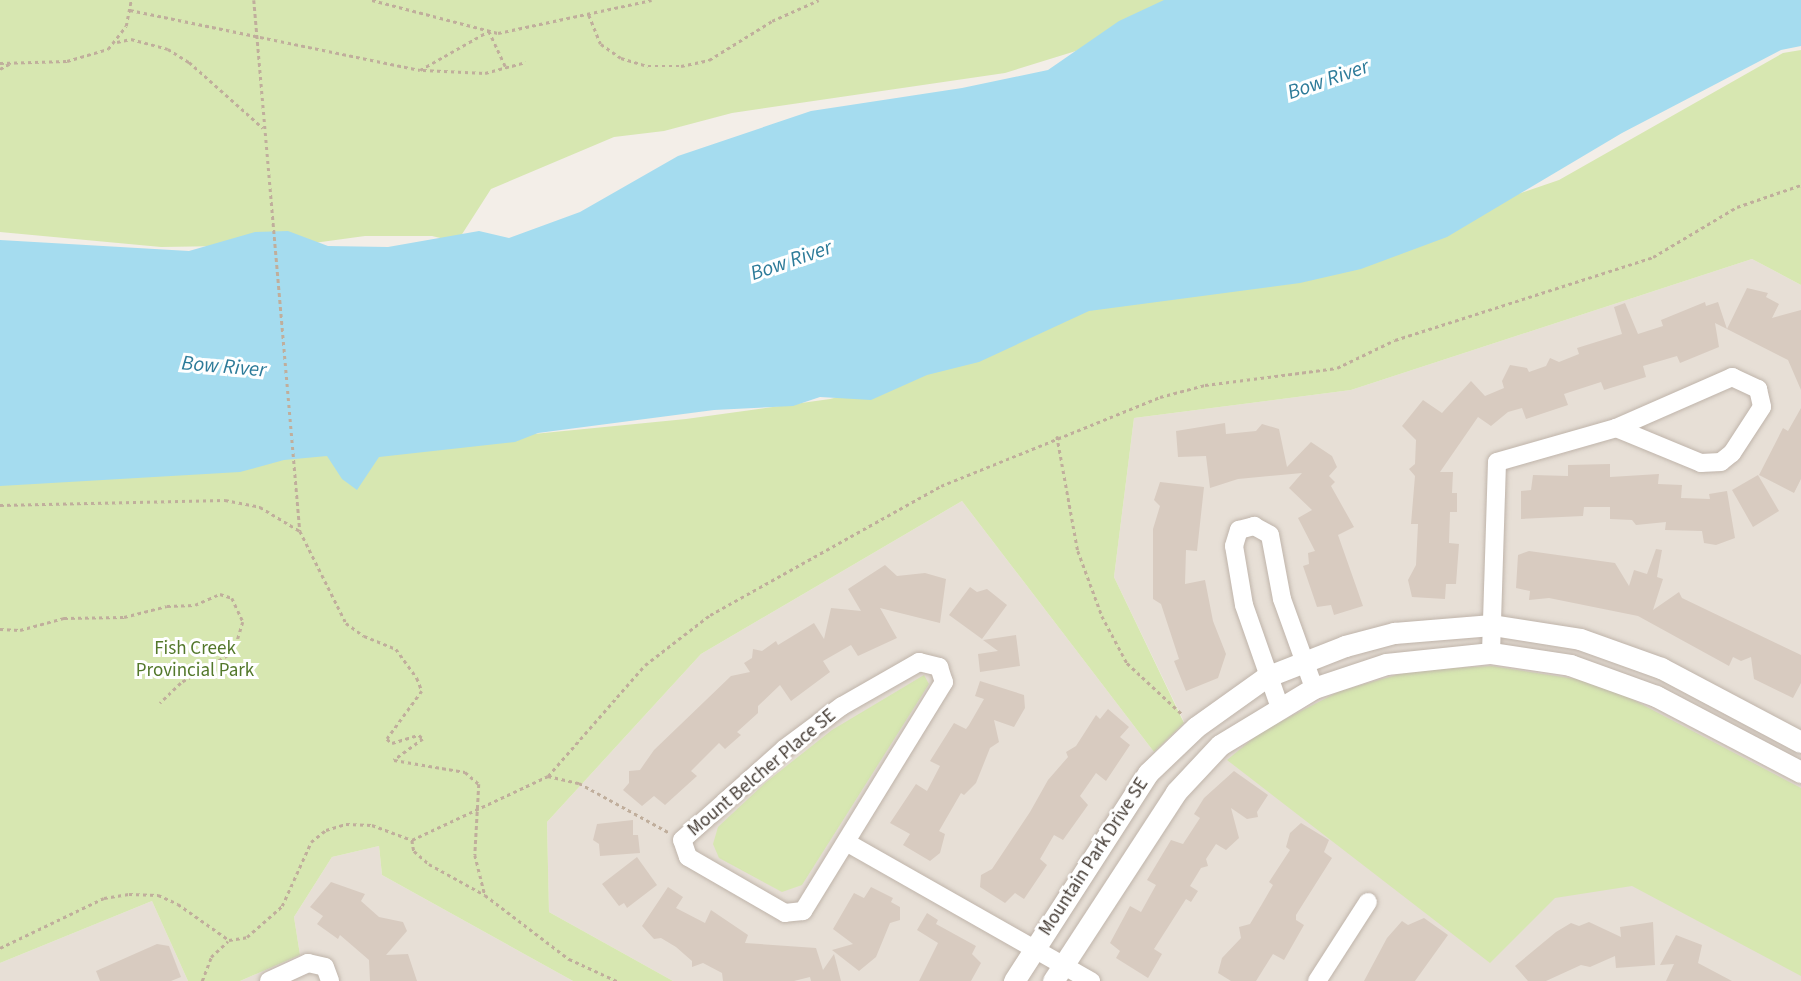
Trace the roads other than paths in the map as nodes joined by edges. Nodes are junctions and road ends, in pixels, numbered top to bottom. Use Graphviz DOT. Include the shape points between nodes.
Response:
graph roads {
  1 [pos="1615,428"];
  2 [pos="1492,625"];
  3 [pos="1491,653"];
  4 [pos="1303,659"];
  5 [pos="1266,677"];
  6 [pos="1314,688"];
  7 [pos="1279,705"];
  8 [pos="1801,742"];
  9 [pos="1801,772"];
  10 [pos="846,842"];
  11 [pos="1368,902"];
  12 [pos="1033,949"];
  13 [pos="1058,973"];
  14 [pos="270,981"];
  15 [pos="330,981"];
  16 [pos="1014,981"];
  17 [pos="1091,981"];
  18 [pos="1317,981"];
  1 -- 1 [label="street" via="1701,463 1721,462 1762,407 1758,389 1732,377"];
  1 -- 2 [label="street" via="1497,462"];
  2 -- 3 [label="street"];
  2 -- 4 [label="street, Mountain Park Drive SE" via="1394,633"];
  2 -- 8 [label="street, Mountain Park Drive SE" via="1580,639 1622,653 1661,668"];
  3 -- 6 [label="street, Mountain Park Drive SE" via="1386,664"];
  3 -- 9 [label="street, Mountain Park Drive SE" via="1570,665 1612,678"];
  4 -- 5 [label="street, Mountain Park Drive SE"];
  4 -- 5 [label="street" via="1282,599 1270,535 1254,526 1239,530 1234,546 1244,605"];
  4 -- 6 [label="street"];
  5 -- 7 [label="street"];
  5 -- 12 [label="street, Mountain Park Drive SE" via="1196,727 1148,773"];
  6 -- 7 [label="street, Mountain Park Drive SE"];
  7 -- 13 [label="street, Mountain Park Drive SE" via="1220,745 1176,792"];
  10 -- 10 [label="street, Mount Belcher Place SE" via="803,911 785,913 688,857 682,840 784,749 842,706 919,662 939,667 944,682"];
  10 -- 12 [label="street"];
  11 -- 18 [label="street"];
  12 -- 13 [label="street"];
  12 -- 16 [label="street, Mountain Park Drive SE"];
  13 -- 17 [label="street"];
  14 -- 15 [label="street" via="308,963 325,967"];
}
